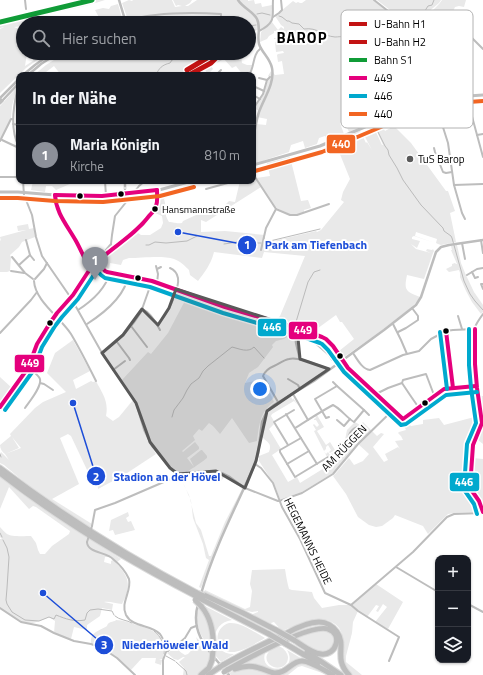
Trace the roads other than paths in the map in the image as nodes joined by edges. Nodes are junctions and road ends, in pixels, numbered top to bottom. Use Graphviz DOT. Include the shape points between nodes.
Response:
graph roads {
  1 [pos="25,0"];
  2 [pos="119,0"];
  3 [pos="238,0"];
  4 [pos="273,0"];
  5 [pos="281,0"];
  6 [pos="374,0"];
  7 [pos="26,9"];
  8 [pos="387,10"];
  9 [pos="124,16"];
  10 [pos="154,16"];
  11 [pos="221,16"];
  12 [pos="254,16"];
  13 [pos="273,17"];
  14 [pos="256,18"];
  15 [pos="259,31"];
  16 [pos="473,38"];
  17 [pos="261,48"];
  18 [pos="483,50"];
  19 [pos="256,54"];
  20 [pos="42,60"];
  21 [pos="48,60"];
  22 [pos="254,60"];
  23 [pos="27,72"];
  24 [pos="32,72"];
  25 [pos="250,72"];
  26 [pos="270,77"];
  27 [pos="259,78"];
  28 [pos="267,80"];
  29 [pos="16,81"];
  30 [pos="16,86"];
  31 [pos="256,87"];
  32 [pos="264,91"];
  33 [pos="483,95"];
  34 [pos="473,96"];
  35 [pos="16,97"];
  36 [pos="256,97"];
  37 [pos="260,99"];
  38 [pos="0,100"];
  39 [pos="256,105"];
  40 [pos="256,109"];
  41 [pos="259,111"];
  42 [pos="13,119"];
  43 [pos="473,121"];
  44 [pos="14,124"];
  45 [pos="256,125"];
  46 [pos="362,128"];
  47 [pos="444,128"];
  48 [pos="483,134"];
  49 [pos="477,135"];
  50 [pos="1,141"];
  51 [pos="16,141"];
  52 [pos="16,147"];
  53 [pos="434,148"];
  54 [pos="483,157"];
  55 [pos="256,164"];
  56 [pos="452,172"];
  57 [pos="0,177"];
  58 [pos="16,178"];
  59 [pos="256,182"];
  60 [pos="23,184"];
  61 [pos="105,184"];
  62 [pos="141,184"];
  63 [pos="180,184"];
  64 [pos="224,184"];
  65 [pos="483,184"];
  66 [pos="454,185"];
  67 [pos="139,186"];
  68 [pos="206,189"];
  69 [pos="157,190"];
  70 [pos="0,192"];
  71 [pos="24,192"];
  72 [pos="142,192"];
  73 [pos="134,193"];
  74 [pos="55,195"];
  75 [pos="106,196"];
  76 [pos="329,204"];
  77 [pos="276,209"];
  78 [pos="465,219"];
  79 [pos="26,240"];
  80 [pos="482,240"];
  81 [pos="462,243"];
  82 [pos="111,244"];
  83 [pos="112,249"];
  84 [pos="106,250"];
  85 [pos="261,250"];
  86 [pos="483,253"];
  87 [pos="30,255"];
  88 [pos="12,257"];
  89 [pos="465,259"];
  90 [pos="34,260"];
  91 [pos="97,262"];
  92 [pos="48,263"];
  93 [pos="19,265"];
  94 [pos="161,268"];
  95 [pos="170,268"];
  96 [pos="483,268"];
  97 [pos="90,269"];
  98 [pos="11,271"];
  99 [pos="472,272"];
  100 [pos="25,273"];
  101 [pos="110,273"];
  102 [pos="467,274"];
  103 [pos="128,276"];
  104 [pos="478,277"];
  105 [pos="34,280"];
  106 [pos="152,281"];
  107 [pos="157,283"];
  108 [pos="483,284"];
  109 [pos="483,289"];
  110 [pos="176,290"];
  111 [pos="37,292"];
  112 [pos="71,298"];
  113 [pos="412,308"];
  114 [pos="142,309"];
  115 [pos="78,310"];
  116 [pos="483,314"];
  117 [pos="55,315"];
  118 [pos="458,316"];
  119 [pos="87,324"];
  120 [pos="157,324"];
  121 [pos="393,324"];
  122 [pos="131,326"];
  123 [pos="297,328"];
  124 [pos="475,328"];
  125 [pos="462,329"];
  126 [pos="160,330"];
  127 [pos="0,332"];
  128 [pos="398,332"];
  129 [pos="446,332"];
  130 [pos="317,334"];
  131 [pos="303,336"];
  132 [pos="116,342"];
  133 [pos="314,342"];
  134 [pos="147,347"];
  135 [pos="102,353"];
  136 [pos="353,353"];
  137 [pos="407,354"];
  138 [pos="298,359"];
  139 [pos="130,360"];
  140 [pos="332,360"];
  141 [pos="343,360"];
  142 [pos="125,361"];
  143 [pos="28,368"];
  144 [pos="329,369"];
  145 [pos="113,370"];
  146 [pos="288,379"];
  147 [pos="96,381"];
  148 [pos="333,382"];
  149 [pos="40,383"];
  150 [pos="402,383"];
  151 [pos="337,386"];
  152 [pos="476,386"];
  153 [pos="453,388"];
  154 [pos="300,389"];
  155 [pos="53,390"];
  156 [pos="293,394"];
  157 [pos="376,394"];
  158 [pos="435,395"];
  159 [pos="278,402"];
  160 [pos="0,407"];
  161 [pos="25,408"];
  162 [pos="419,408"];
  163 [pos="294,410"];
  164 [pos="364,410"];
  165 [pos="393,410"];
  166 [pos="322,411"];
  167 [pos="286,414"];
  168 [pos="369,415"];
  169 [pos="329,417"];
  170 [pos="350,419"];
  171 [pos="308,420"];
  172 [pos="337,420"];
  173 [pos="482,423"];
  174 [pos="295,428"];
  175 [pos="301,438"];
  176 [pos="288,445"];
  177 [pos="309,451"];
  178 [pos="333,454"];
  179 [pos="255,464"];
  180 [pos="287,464"];
  181 [pos="317,464"];
  182 [pos="0,468"];
  183 [pos="0,473"];
  184 [pos="178,474"];
  185 [pos="245,488"];
  186 [pos="279,501"];
  187 [pos="483,513"];
  188 [pos="396,567"];
  189 [pos="436,591"];
  190 [pos="196,595"];
  191 [pos="204,597"];
  192 [pos="352,605"];
  193 [pos="471,606"];
  194 [pos="0,608"];
  195 [pos="483,612"];
  196 [pos="196,626"];
  197 [pos="272,632"];
  198 [pos="290,642"];
  199 [pos="168,651"];
  200 [pos="389,661"];
  201 [pos="225,673"];
  202 [pos="135,675"];
  203 [pos="163,675"];
  204 [pos="201,675"];
  205 [pos="208,675"];
  206 [pos="334,675"];
  207 [pos="341,675"];
  208 [pos="348,675"];
  1 -- 7 [label="street"];
  2 -- 9 [label="street"];
  3 -- 12 [label="street"];
  4 -- 13 [label="street"];
  5 -- 13 [label="street" via="282,10"];
  6 -- 8 [label="street"];
  10 -- 11 [label="street" via="197,13"];
  13 -- 15 [label="street" via="270,23"];
  14 -- 15 [label="street"];
  15 -- 17 [label="street"];
  16 -- 18 [label="street"];
  17 -- 19 [label="street"];
  17 -- 41 [label="street" via="270,62 272,73"];
  20 -- 23 [label="street"];
  21 -- 24 [label="street"];
  22 -- 25 [label="street"];
  26 -- 28 [label="street"];
  27 -- 28 [label="street"];
  28 -- 32 [label="street"];
  29 -- 38 [label="street"];
  30 -- 38 [label="street"];
  31 -- 32 [label="street"];
  32 -- 37 [label="street"];
  33 -- 34 [label="main road"];
  35 -- 42 [label="street"];
  36 -- 37 [label="street"];
  37 -- 39 [label="street"];
  40 -- 41 [label="street"];
  41 -- 45 [label="street"];
  42 -- 44 [label="street"];
  42 -- 50 [label="street"];
  43 -- 49 [label="street"];
  44 -- 51 [label="street"];
  46 -- 55 [label="main road" via="320,146"];
  47 -- 56 [label="street"];
  48 -- 49 [label="street"];
  49 -- 54 [label="street"];
  50 -- 52 [label="street"];
  53 -- 56 [label="street" via="443,172"];
  56 -- 66 [label="street"];
  57 -- 58 [label="street"];
  59 -- 77 [label="street"];
  60 -- 71 [label="street"];
  61 -- 75 [label="street"];
  62 -- 67 [label="street"];
  63 -- 69 [label="main road"];
  64 -- 68 [label="street"];
  65 -- 66 [label="street"];
  66 -- 78 [label="street"];
  67 -- 72 [label="street"];
  67 -- 73 [label="street"];
  69 -- 72 [label="main road"];
  69 -- 83 [label="main road" via="157,203 148,218 135,232"];
  70 -- 71 [label="main road"];
  71 -- 74 [label="main road"];
  71 -- 92 [label="street" via="39,248"];
  72 -- 73 [label="main road"];
  73 -- 75 [label="main road"];
  73 -- 82 [label="street" via="115,217"];
  74 -- 75 [label="main road"];
  74 -- 97 [label="street" via="55,203 62,219"];
  76 -- 77 [label="street" via="294,216"];
  77 -- 85 [label="street" via="266,228"];
  79 -- 87 [label="street"];
  80 -- 81 [label="street"];
  80 -- 86 [label="street"];
  81 -- 89 [label="street"];
  81 -- 113 [label="street" via="443,246 436,252 421,297"];
  82 -- 83 [label="street"];
  82 -- 84 [label="street"];
  83 -- 91 [label="main road"];
  87 -- 90 [label="street"];
  87 -- 93 [label="street"];
  88 -- 93 [label="street"];
  91 -- 97 [label="main road"];
  91 -- 101 [label="street"];
  92 -- 105 [label="street"];
  92 -- 112 [label="street"];
  93 -- 100 [label="street"];
  94 -- 107 [label="street" via="156,268"];
  95 -- 110 [label="street" via="176,272 178,278"];
  96 -- 99 [label="street"];
  97 -- 112 [label="main road"];
  98 -- 100 [label="street"];
  99 -- 102 [label="street"];
  99 -- 104 [label="street" via="475,278"];
  100 -- 105 [label="street"];
  101 -- 103 [label="street"];
  101 -- 115 [label="street" via="102,289"];
  103 -- 106 [label="street"];
  103 -- 119 [label="street" via="126,286 116,299"];
  105 -- 111 [label="street"];
  106 -- 107 [label="street"];
  106 -- 114 [label="street"];
  107 -- 110 [label="street"];
  108 -- 109 [label="street"];
  110 -- 120 [label="street" via="170,308"];
  110 -- 123 [label="street"];
  111 -- 117 [label="street"];
  111 -- 127 [label="street"];
  112 -- 115 [label="street"];
  112 -- 117 [label="main road"];
  113 -- 121 [label="street"];
  113 -- 128 [label="street" via="418,320"];
  114 -- 120 [label="street"];
  114 -- 122 [label="street"];
  115 -- 119 [label="street"];
  116 -- 124 [label="street"];
  117 -- 143 [label="main road" via="37,344"];
  117 -- 147 [label="street" via="70,333"];
  118 -- 125 [label="street"];
  119 -- 135 [label="street"];
  120 -- 126 [label="street"];
  121 -- 128 [label="street"];
  121 -- 136 [label="street"];
  122 -- 132 [label="street"];
  122 -- 134 [label="street"];
  123 -- 130 [label="street"];
  123 -- 138 [label="street"];
  124 -- 125 [label="street"];
  124 -- 152 [label="street"];
  125 -- 129 [label="street"];
  128 -- 137 [label="street"];
  129 -- 137 [label="street" via="431,339 419,351"];
  129 -- 153 [label="street"];
  130 -- 133 [label="street"];
  130 -- 141 [label="street" via="326,339"];
  131 -- 133 [label="street"];
  132 -- 135 [label="street"];
  132 -- 139 [label="street"];
  133 -- 140 [label="street"];
  135 -- 145 [label="street"];
  136 -- 137 [label="street" via="368,370"];
  136 -- 141 [label="street"];
  138 -- 144 [label="street"];
  138 -- 159 [label="street" via="287,359 271,367 263,375"];
  141 -- 144 [label="street"];
  141 -- 157 [label="street"];
  142 -- 145 [label="street"];
  143 -- 149 [label="street" via="39,377"];
  143 -- 160 [label="main road"];
  144 -- 154 [label="street"];
  145 -- 184 [label="street" via="136,404 150,442 170,468"];
  146 -- 154 [label="street"];
  148 -- 151 [label="street"];
  149 -- 155 [label="street"];
  149 -- 161 [label="street"];
  150 -- 157 [label="street"];
  150 -- 158 [label="street" via="408,378 426,374"];
  150 -- 162 [label="street"];
  151 -- 164 [label="street"];
  151 -- 166 [label="street" via="314,400"];
  152 -- 153 [label="street"];
  152 -- 173 [label="street"];
  153 -- 158 [label="street" via="444,389"];
  154 -- 156 [label="street"];
  156 -- 159 [label="street"];
  156 -- 171 [label="street"];
  157 -- 165 [label="street"];
  158 -- 162 [label="street"];
  159 -- 179 [label="street" via="267,411 263,419"];
  162 -- 165 [label="street" via="403,419"];
  163 -- 167 [label="street"];
  164 -- 168 [label="street"];
  164 -- 170 [label="street" via="354,422"];
  165 -- 186 [label="street, AM RÜGGEN" via="358,444 333,474 302,493"];
  166 -- 169 [label="street" via="325,419"];
  166 -- 170 [label="street" via="334,405"];
  166 -- 171 [label="street"];
  167 -- 174 [label="street"];
  167 -- 176 [label="street" via="274,422"];
  170 -- 172 [label="street" via="344,426"];
  171 -- 174 [label="street"];
  173 -- 187 [label="street" via="473,445 470,488"];
  174 -- 175 [label="street"];
  175 -- 176 [label="street"];
  175 -- 177 [label="street"];
  176 -- 180 [label="street" via="280,450"];
  177 -- 180 [label="street"];
  177 -- 181 [label="street"];
  178 -- 181 [label="street"];
  179 -- 185 [label="street"];
  179 -- 186 [label="street, HEGEMANNS HEIDE" via="274,483"];
  180 -- 181 [label="street" via="295,477"];
  182 -- 190 [label="highway" via="42,500 99,537"];
  183 -- 190 [label="highway" via="74,526 167,581"];
  184 -- 185 [label="street" via="216,471"];
  184 -- 199 [label="street, bridge" via="95,510 87,542 90,549 112,558 128,577 129,585 124,608 128,619 157,631"];
  185 -- 186 [label="street"];
  185 -- 196 [label="street" via="207,574 197,607"];
  186 -- 192 [label="street, HEGEMANNS HEIDE" via="300,539 324,593"];
  187 -- 188 [label="street" via="449,515"];
  188 -- 189 [label="street"];
  188 -- 192 [label="street"];
  190 -- 191 [label="highway, bridge"];
  190 -- 204 [label="highway, bridge" via="208,615 214,650 209,668"];
  191 -- 197 [label="highway"];
  191 -- 197 [label="highway" via="237,610"];
  192 -- 200 [label="street, HEGEMANNS HEIDE" via="399,637"];
  193 -- 195 [label="street"];
  194 -- 202 [label="street" via="21,622 41,626 54,634 102,648"];
  196 -- 199 [label="street"];
  196 -- 201 [label="street" via="200,638"];
  197 -- 198 [label="highway, bridge"];
  197 -- 198 [label="highway, bridge"];
  198 -- 201 [label="highway" via="323,654 333,650 336,644 335,635 326,628 307,631 265,650"];
  198 -- 206 [label="highway"];
  198 -- 207 [label="highway"];
  199 -- 203 [label="street" via="164,657"];
  201 -- 206 [label="highway" via="248,666 278,673 303,661"];
  205 -- 208 [label="highway" via="257,646 308,624 324,622 337,632 341,643 341,662"];
}
